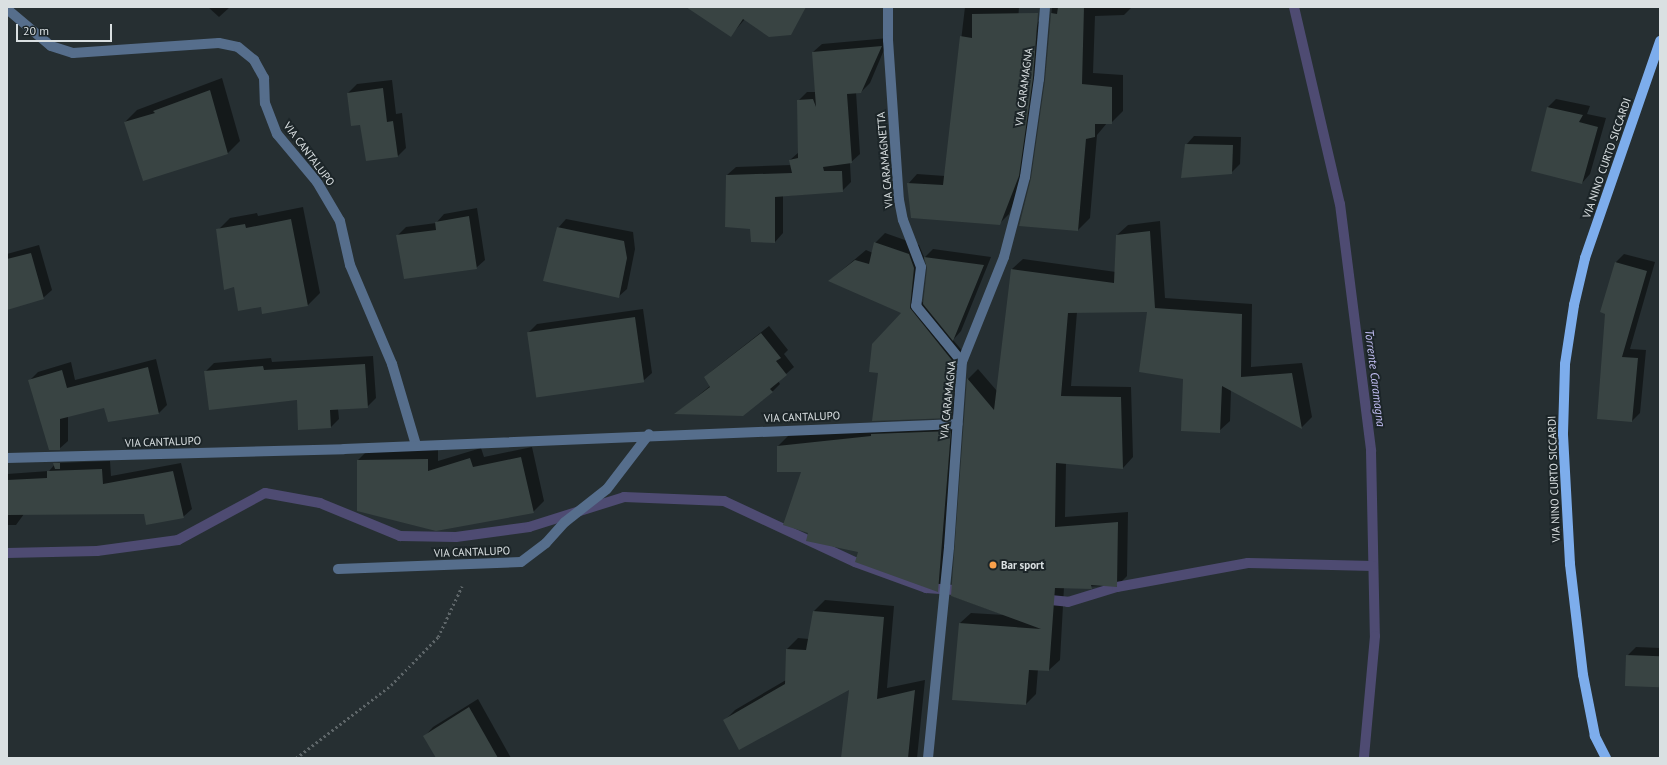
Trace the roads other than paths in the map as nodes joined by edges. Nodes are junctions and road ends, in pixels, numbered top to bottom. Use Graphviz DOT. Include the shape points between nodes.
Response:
graph roads {
  1 [pos="888,7"];
  2 [pos="1045,7"];
  3 [pos="7,9"];
  4 [pos="1660,41"];
  5 [pos="962,362"];
  6 [pos="957,424"];
  7 [pos="648,434"];
  8 [pos="416,445"];
  9 [pos="7,458"];
  10 [pos="338,569"];
  11 [pos="928,758"];
  12 [pos="1606,758"];
  1 -- 5 [label="street, VIA CARAMAGNETTA" via="899,200 903,220 921,267 916,306"];
  2 -- 5 [label="street, VIA CARAMAGNA" via="1039,79 1025,177 1004,257"];
  3 -- 8 [label="street, VIA CANTALUPO" via="51,46 73,53 219,43 238,47 254,60 264,78 265,103 277,134 317,182 340,221 350,265 392,364"];
  4 -- 12 [label="main road, VIA NINO CURTO SICCARDI" via="1585,258 1574,305 1565,364 1563,433 1570,564 1583,675 1595,736"];
  5 -- 6 [label="street, VIA CARAMAGNA"];
  6 -- 7 [label="street, VIA CANTALUPO"];
  6 -- 11 [label="street, VIA CARAMAGNA" via="946,585"];
  7 -- 8 [label="street, VIA CANTALUPO"];
  7 -- 10 [label="street, VIA CANTALUPO" via="607,489 565,522 546,543 521,562 472,566"];
  8 -- 9 [label="street, VIA CANTALUPO"];
}
